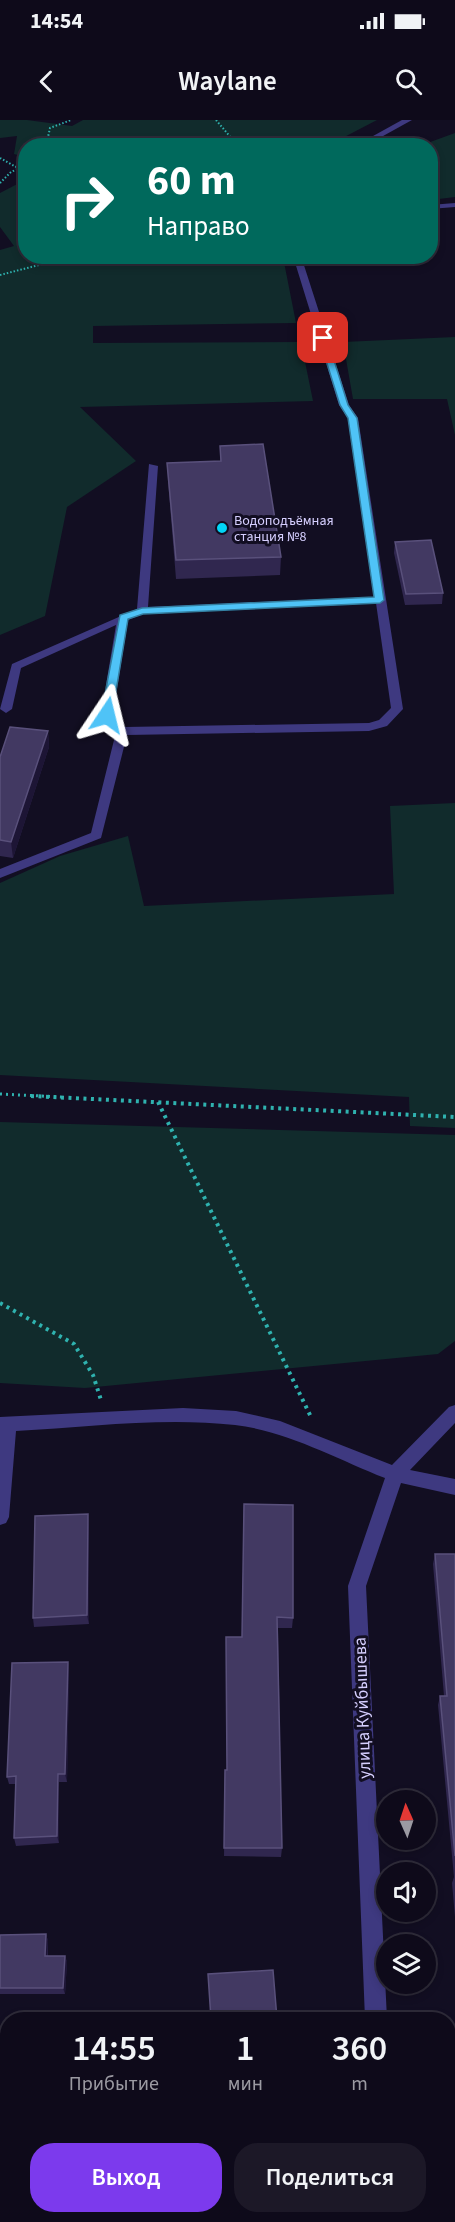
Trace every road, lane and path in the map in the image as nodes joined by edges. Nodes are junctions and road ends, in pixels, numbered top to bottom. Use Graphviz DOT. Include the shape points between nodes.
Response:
graph roads {
  1 [pos="71,120"];
  2 [pos="216,120"];
  3 [pos="408,120"];
  4 [pos="48,138"];
  5 [pos="231,138"];
  6 [pos="373,138"];
  7 [pos="0,158"];
  8 [pos="18,168"];
  9 [pos="0,183"];
  10 [pos="455,205"];
  11 [pos="438,206"];
  12 [pos="43,264"];
  13 [pos="300,264"];
  14 [pos="0,275"];
  15 [pos="153,466"];
  16 [pos="380,600"];
  17 [pos="142,611"];
  18 [pos="123,618"];
  19 [pos="6,709"];
  20 [pos="122,731"];
  21 [pos="0,874"];
  22 [pos="0,1094"];
  23 [pos="158,1102"];
  24 [pos="455,1118"];
  25 [pos="0,1303"];
  26 [pos="455,1412"];
  27 [pos="106,1418"];
  28 [pos="4,1424"];
  29 [pos="324,1444"];
  30 [pos="395,1474"];
  31 [pos="455,1487"];
  32 [pos="0,1517"];
  33 [pos="376,2012"];
  1 -- 4 [label="path" via="50,128"];
  2 -- 5 [label="path"];
  3 -- 6 [label="street"];
  7 -- 8 [label="path"];
  8 -- 9 [label="path"];
  10 -- 11 [label="street"];
  12 -- 14 [label="path"];
  13 -- 16 [label="street" via="344,405 353,418"];
  15 -- 17 [label="street"];
  16 -- 17 [label="street"];
  16 -- 20 [label="street" via="397,709 383,723 369,728"];
  17 -- 18 [label="street"];
  18 -- 19 [label="street" via="16,666"];
  18 -- 20 [label="street" via="107,715"];
  20 -- 21 [label="street" via="97,835"];
  22 -- 23 [label="path"];
  23 -- 24 [label="path"];
  23 -- 29 [label="path"];
  25 -- 27 [label="path" via="74,1344 93,1375"];
  26 -- 30 [label="street"];
  27 -- 28 [label="street"];
  27 -- 29 [label="street" via="236,1418"];
  28 -- 32 [label="street"];
  29 -- 30 [label="street"];
  30 -- 31 [label="street"];
  30 -- 33 [label="street, улица Куйбышева" via="357,1586"];
}
